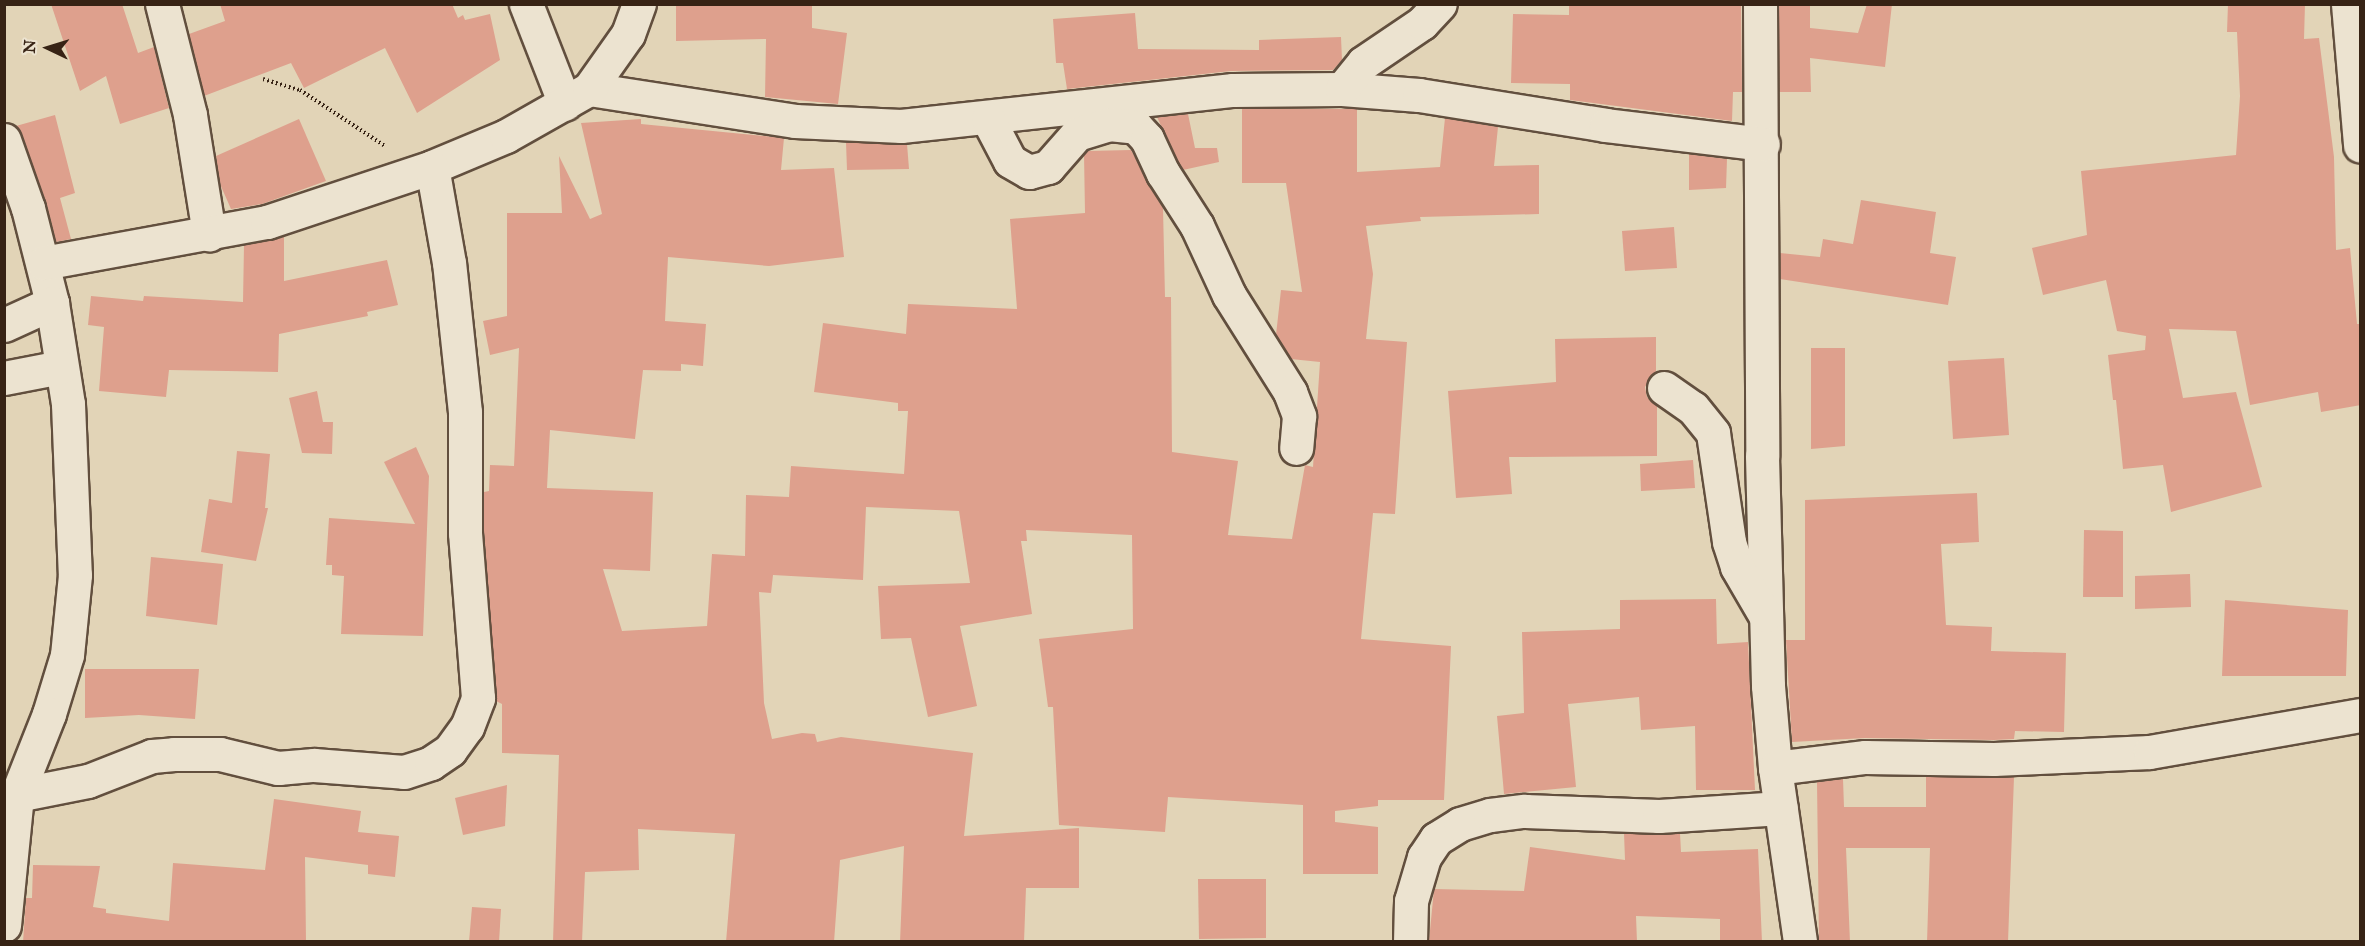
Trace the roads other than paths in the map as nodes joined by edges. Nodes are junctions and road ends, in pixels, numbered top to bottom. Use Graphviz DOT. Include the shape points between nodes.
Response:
graph roads {
  1 [pos="162,4"];
  2 [pos="526,4"];
  3 [pos="639,4"];
  4 [pos="1440,4"];
  5 [pos="1760,4"];
  6 [pos="2348,4"];
  7 [pos="1342,89"];
  8 [pos="577,96"];
  9 [pos="988,119"];
  10 [pos="2360,137"];
  11 [pos="4,140"];
  12 [pos="1763,144"];
  13 [pos="432,167"];
  14 [pos="209,234"];
  15 [pos="43,263"];
  16 [pos="52,303"];
  17 [pos="4,325"];
  18 [pos="61,367"];
  19 [pos="4,378"];
  20 [pos="1664,388"];
  21 [pos="1296,448"];
  22 [pos="1767,620"];
  23 [pos="2361,715"];
  24 [pos="1775,768"];
  25 [pos="17,795"];
  26 [pos="1781,808"];
  27 [pos="4,925"];
  28 [pos="1410,942"];
  29 [pos="1800,942"];
  1 -- 14 [label="street" via="190,115"];
  2 -- 8 [label="street"];
  3 -- 8 [label="street" via="628,34"];
  4 -- 7 [label="street" via="1422,23 1363,63"];
  5 -- 12 [label="street"];
  6 -- 10 [label="street"];
  7 -- 9 [label="street" via="1233,90"];
  7 -- 12 [label="street" via="1439,97 1606,125"];
  8 -- 9 [label="street" via="795,121 901,126"];
  8 -- 13 [label="street" via="506,136"];
  9 -- 21 [label="street" via="1010,160 1029,172 1048,167 1077,134 1109,124 1136,127 1148,139 1235,305 1290,392 1299,416"];
  11 -- 15 [label="street"];
  12 -- 22 [label="street" via="1762,456"];
  13 -- 14 [label="street" via="277,219"];
  13 -- 25 [label="street" via="449,263 465,412 466,554 478,698 467,727 450,750 404,772 314,765 278,768 220,754 174,754 152,756 114,774 63,788"];
  14 -- 15 [label="street"];
  15 -- 16 [label="street"];
  16 -- 17 [label="street"];
  16 -- 18 [label="street"];
  18 -- 19 [label="street"];
  18 -- 25 [label="street" via="70,440 74,606 66,655 49,714"];
  20 -- 22 [label="street" via="1693,408 1713,433 1719,453 1722,515 1729,542 1737,567"];
  22 -- 24 [label="street"];
  23 -- 24 [label="street" via="2150,752 1994,759 1865,757"];
  24 -- 26 [label="street"];
  25 -- 27 [label="street"];
  26 -- 28 [label="street" via="1659,816 1525,811 1460,824 1436,839 1419,867 1411,901"];
  26 -- 29 [label="street"];
}
